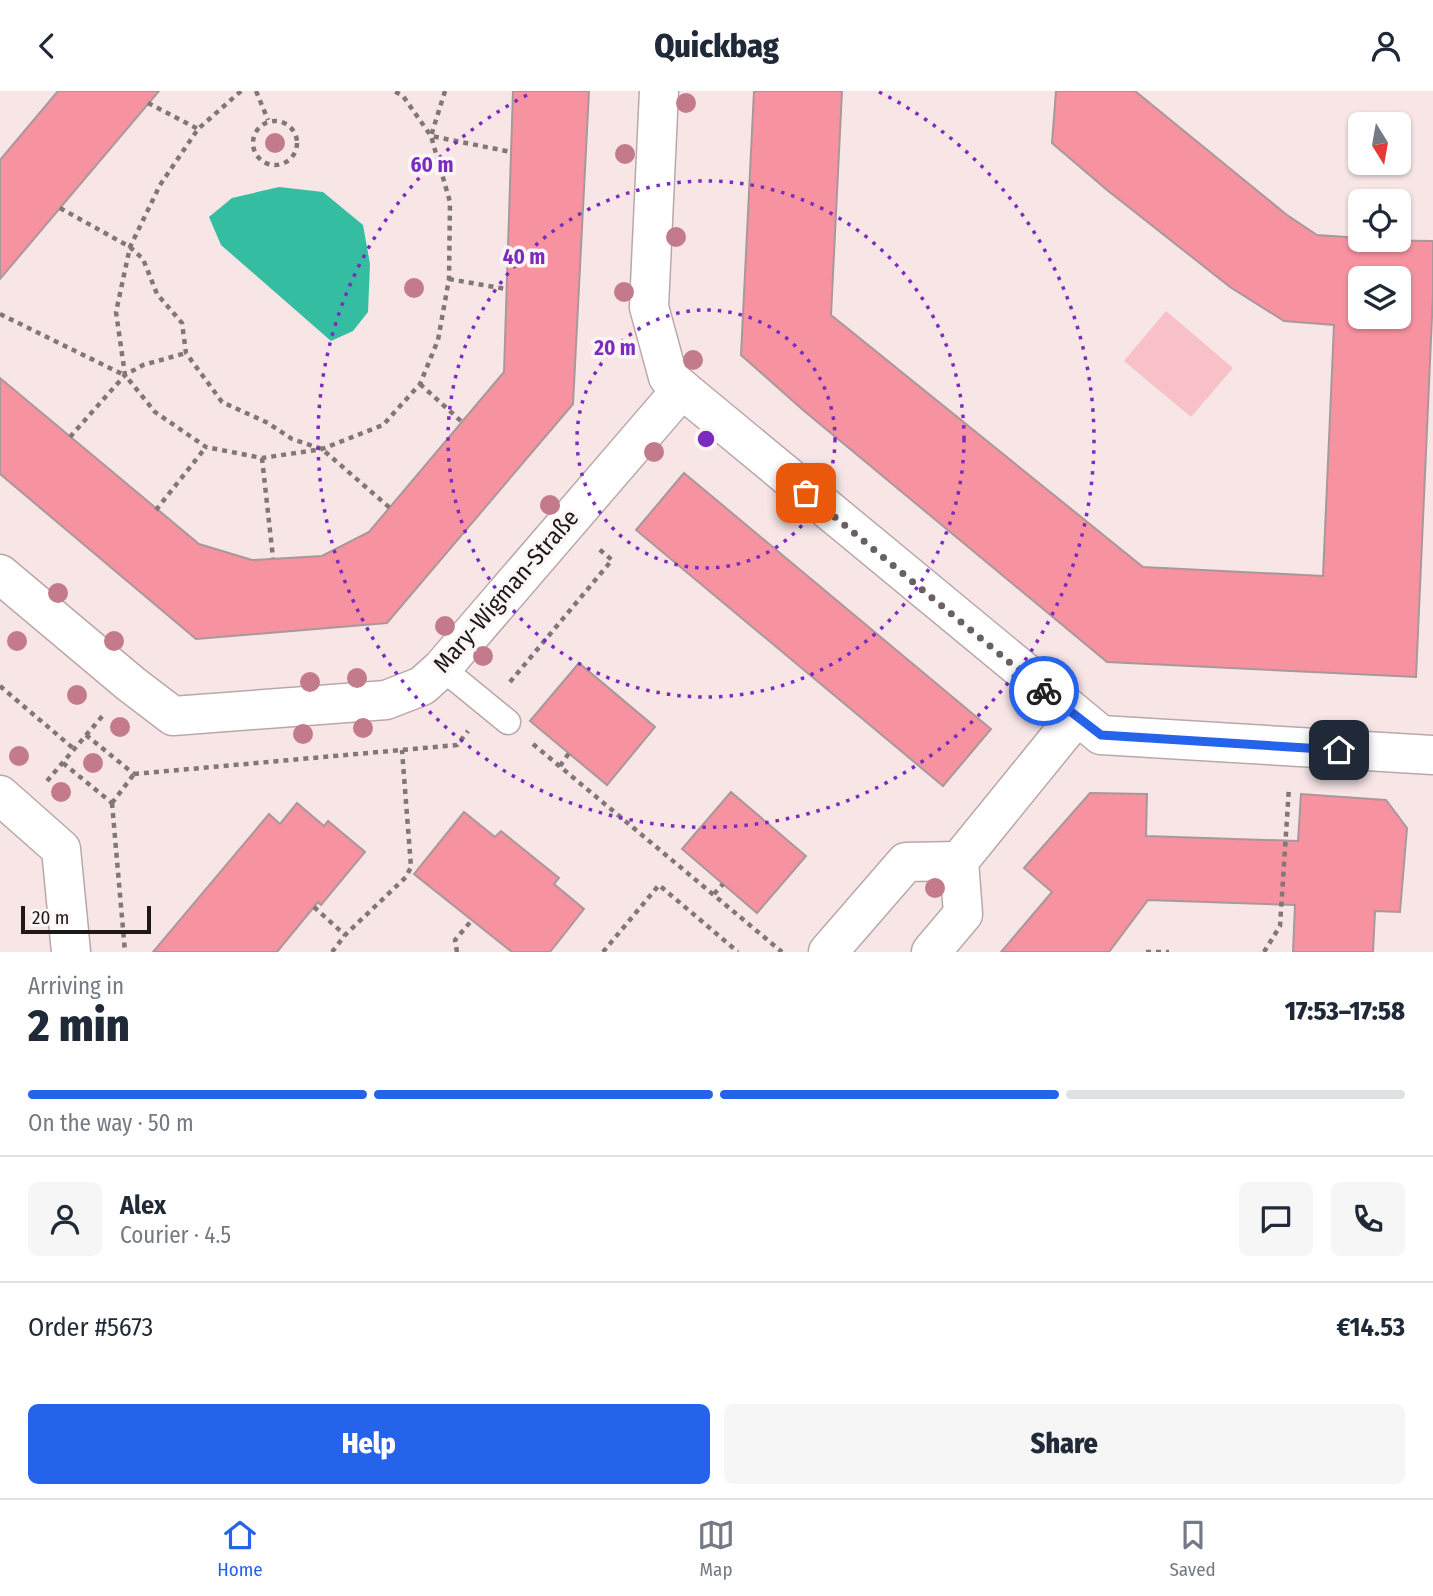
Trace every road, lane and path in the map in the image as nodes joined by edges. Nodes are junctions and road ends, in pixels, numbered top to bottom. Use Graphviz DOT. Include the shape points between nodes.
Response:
graph roads {
  1 [pos="242,91"];
  2 [pos="256,91"];
  3 [pos="394,91"];
  4 [pos="445,91"];
  5 [pos="659,91"];
  6 [pos="148,103"];
  7 [pos="268,120"];
  8 [pos="198,129"];
  9 [pos="431,136"];
  10 [pos="511,152"];
  11 [pos="60,208"];
  12 [pos="130,247"];
  13 [pos="449,279"];
  14 [pos="506,289"];
  15 [pos="0,314"];
  16 [pos="186,353"];
  17 [pos="125,375"];
  18 [pos="420,384"];
  19 [pos="682,389"];
  20 [pos="462,422"];
  21 [pos="70,437"];
  22 [pos="206,447"];
  23 [pos="322,449"];
  24 [pos="262,458"];
  25 [pos="390,508"];
  26 [pos="156,510"];
  27 [pos="273,558"];
  28 [pos="0,573"];
  29 [pos="442,668"];
  30 [pos="131,684"];
  31 [pos="0,686"];
  32 [pos="1076,717"];
  33 [pos="508,722"];
  34 [pos="86,735"];
  35 [pos="1292,748"];
  36 [pos="74,749"];
  37 [pos="401,750"];
  38 [pos="569,754"];
  39 [pos="1433,755"];
  40 [pos="63,763"];
  41 [pos="560,766"];
  42 [pos="112,803"];
  43 [pos="10,804"];
  44 [pos="959,861"];
  45 [pos="723,884"];
  46 [pos="714,894"];
  47 [pos="314,907"];
  48 [pos="472,920"];
  49 [pos="345,935"];
  50 [pos="71,952"];
  51 [pos="125,952"];
  52 [pos="332,952"];
  53 [pos="457,952"];
  54 [pos="604,952"];
  55 [pos="738,952"];
  56 [pos="782,952"];
  57 [pos="828,952"];
  58 [pos="931,952"];
  59 [pos="1146,952"];
  60 [pos="1169,952"];
  61 [pos="1265,952"];
  1 -- 8 [label="path"];
  2 -- 7 [label="path"];
  3 -- 9 [label="path" via="403,96"];
  4 -- 9 [label="path"];
  5 -- 19 [label="street" via="649,307 668,377"];
  6 -- 8 [label="path"];
  7 -- 7 [label="path" via="255,130 252,145 259,159 274,165 289,161 297,148 295,132 284,122"];
  8 -- 12 [label="path" via="160,185"];
  9 -- 10 [label="path"];
  9 -- 13 [label="path" via="450,202"];
  11 -- 12 [label="path"];
  12 -- 16 [label="path" via="143,259 157,294 182,323"];
  12 -- 17 [label="path" via="116,312"];
  13 -- 14 [label="path"];
  13 -- 18 [label="path" via="438,340"];
  15 -- 17 [label="path"];
  16 -- 17 [label="path"];
  16 -- 23 [label="path" via="222,402 292,439"];
  17 -- 21 [label="path"];
  17 -- 22 [label="path" via="155,412"];
  18 -- 20 [label="path"];
  18 -- 23 [label="path" via="383,425"];
  19 -- 29 [label="street, Mary-Wigman-Straße"];
  19 -- 32 [label="street"];
  22 -- 24 [label="path"];
  22 -- 26 [label="path"];
  23 -- 24 [label="path"];
  23 -- 25 [label="path"];
  24 -- 27 [label="path"];
  28 -- 30 [label="street, Mary-Wigman-Straße"];
  29 -- 30 [label="street, Mary-Wigman-Straße" via="422,686 386,700 173,716"];
  29 -- 33 [label="lane"];
  30 -- 34 [label="path"];
  31 -- 36 [label="path"];
  32 -- 35 [label="street" via="1101,735"];
  32 -- 44 [label="street"];
  33 -- 41 [label="path"];
  34 -- 36 [label="path"];
  34 -- 42 [label="path" via="134,774"];
  35 -- 39 [label="street"];
  35 -- 61 [label="path" via="1280,926"];
  36 -- 40 [label="path"];
  37 -- 49 [label="path" via="411,867"];
  38 -- 41 [label="path"];
  40 -- 42 [label="path"];
  40 -- 43 [label="path"];
  41 -- 46 [label="path"];
  42 -- 51 [label="path"];
  43 -- 50 [label="street" via="61,849"];
  44 -- 57 [label="street" via="906,862"];
  44 -- 58 [label="street" via="963,914"];
  45 -- 46 [label="path"];
  46 -- 56 [label="path"];
  47 -- 49 [label="path"];
  48 -- 53 [label="path" via="455,940"];
  49 -- 52 [label="path"];
  54 -- 55 [label="path" via="659,884"];
  59 -- 60 [label="path"];
}
